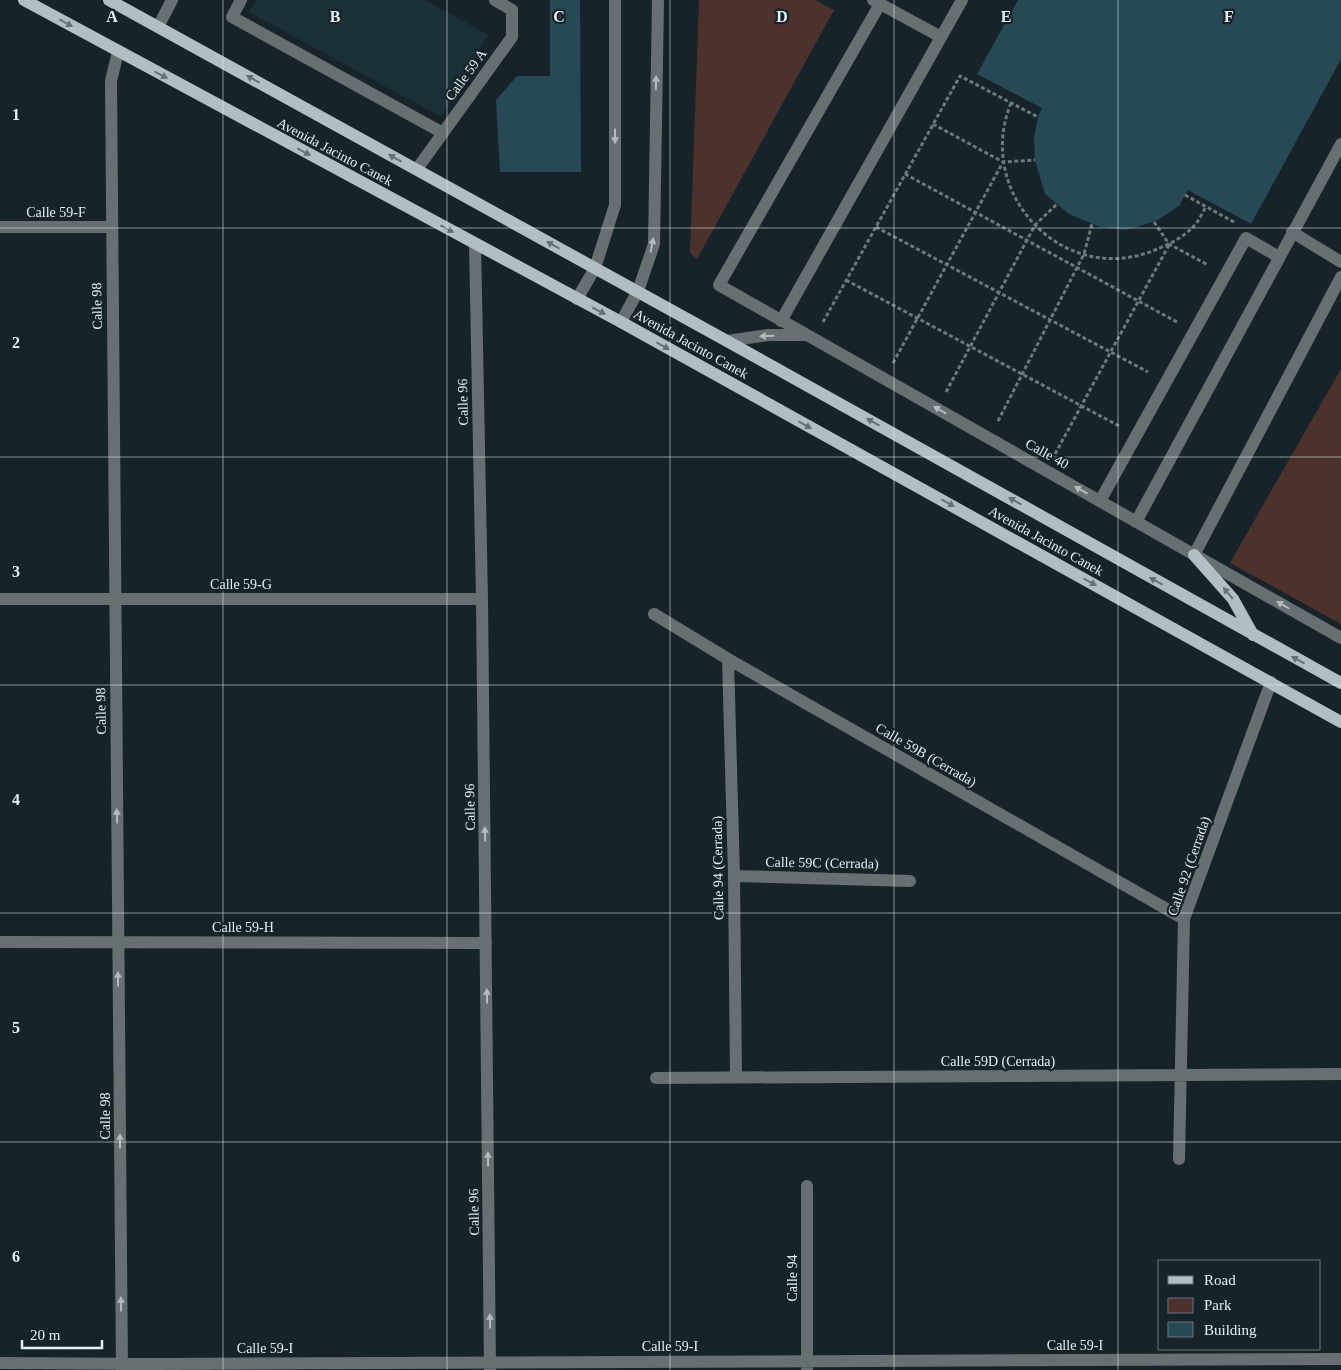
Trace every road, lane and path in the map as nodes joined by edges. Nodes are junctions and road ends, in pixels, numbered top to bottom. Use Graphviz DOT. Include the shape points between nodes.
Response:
graph roads {
  1 [pos="24,0"];
  2 [pos="109,0"];
  3 [pos="172,0"];
  4 [pos="241,0"];
  5 [pos="495,0"];
  6 [pos="615,0"];
  7 [pos="658,0"];
  8 [pos="962,0"];
  9 [pos="876,2"];
  10 [pos="158,27"];
  11 [pos="940,37"];
  12 [pos="118,52"];
  13 [pos="1011,103"];
  14 [pos="1038,117"];
  15 [pos="933,124"];
  16 [pos="443,132"];
  17 [pos="1341,144"];
  18 [pos="1035,160"];
  19 [pos="1003,162"];
  20 [pos="417,170"];
  21 [pos="906,174"];
  22 [pos="1185,195"];
  23 [pos="1058,204"];
  24 [pos="1206,207"];
  25 [pos="975,212"];
  26 [pos="1154,222"];
  27 [pos="1092,224"];
  28 [pos="1035,225"];
  29 [pos="1240,225"];
  30 [pos="0,227"];
  31 [pos="112,227"];
  32 [pos="876,227"];
  33 [pos="1292,232"];
  34 [pos="1027,241"];
  35 [pos="475,244"];
  36 [pos="1169,244"];
  37 [pos="1084,254"];
  38 [pos="1279,257"];
  39 [pos="1341,262"];
  40 [pos="946,264"];
  41 [pos="1077,267"];
  42 [pos="596,268"];
  43 [pos="1216,270"];
  44 [pos="1341,277"];
  45 [pos="846,280"];
  46 [pos="638,291"];
  47 [pos="1000,293"];
  48 [pos="577,299"];
  49 [pos="1138,301"];
  50 [pos="917,318"];
  51 [pos="781,320"];
  52 [pos="1050,320"];
  53 [pos="621,322"];
  54 [pos="822,324"];
  55 [pos="1185,326"];
  56 [pos="807,335"];
  57 [pos="727,341"];
  58 [pos="970,346"];
  59 [pos="1111,352"];
  60 [pos="896,356"];
  61 [pos="1148,372"];
  62 [pos="1022,374"];
  63 [pos="950,385"];
  64 [pos="1082,406"];
  65 [pos="1001,414"];
  66 [pos="1118,426"];
  67 [pos="1060,446"];
  68 [pos="1100,501"];
  69 [pos="1136,522"];
  70 [pos="1194,555"];
  71 [pos="0,599"];
  72 [pos="115,599"];
  73 [pos="482,599"];
  74 [pos="654,614"];
  75 [pos="1253,635"];
  76 [pos="1341,638"];
  77 [pos="728,659"];
  78 [pos="1271,682"];
  79 [pos="1341,683"];
  80 [pos="1341,722"];
  81 [pos="734,876"];
  82 [pos="910,881"];
  83 [pos="1184,919"];
  84 [pos="0,942"];
  85 [pos="118,942"];
  86 [pos="486,943"];
  87 [pos="1341,1074"];
  88 [pos="1181,1075"];
  89 [pos="736,1077"];
  90 [pos="656,1078"];
  91 [pos="1179,1159"];
  92 [pos="808,1186"];
  93 [pos="1341,1359"];
  94 [pos="0,1362"];
  95 [pos="807,1365"];
  96 [pos="1179,1365"];
  97 [pos="490,1366"];
  98 [pos="122,1367"];
  1 -- 12 [label="main road, Avenida Jacinto Canek, one-way"];
  2 -- 10 [label="main road, Avenida Jacinto Canek"];
  3 -- 10 [label="street"];
  4 -- 16 [label="street" via="232,17"];
  5 -- 16 [label="street, Calle 59 A" via="512,10 512,37"];
  6 -- 42 [label="street, one-way" via="615,204"];
  46 -- 7 [label="street, one-way" via="654,244"];
  8 -- 11 [label="street"];
  9 -- 11 [label="street"];
  9 -- 51 [label="street, Calle 40" via="720,285"];
  20 -- 10 [label="main road, Avenida Jacinto Canek, one-way"];
  11 -- 51 [label="street"];
  12 -- 31 [label="street, Calle 98" via="110,81"];
  12 -- 35 [label="main road, Avenida Jacinto Canek, one-way"];
  13 -- 14 [label="path"];
  13 -- 15 [label="path" via="960,76"];
  13 -- 19 [label="path" via="1001,143"];
  15 -- 19 [label="path"];
  15 -- 21 [label="path"];
  16 -- 20 [label="street, Calle 59 A"];
  17 -- 33 [label="street"];
  18 -- 19 [label="path"];
  19 -- 25 [label="path"];
  19 -- 28 [label="path" via="1012,194"];
  42 -- 20 [label="main road, Avenida Jacinto Canek, one-way"];
  21 -- 25 [label="path"];
  21 -- 32 [label="path"];
  22 -- 24 [label="path"];
  23 -- 28 [label="path"];
  24 -- 29 [label="path"];
  24 -- 36 [label="path" via="1194,226"];
  25 -- 34 [label="path"];
  25 -- 40 [label="path"];
  26 -- 36 [label="path"];
  27 -- 37 [label="path"];
  28 -- 34 [label="path"];
  28 -- 37 [label="path" via="1067,248"];
  30 -- 31 [label="street, Calle 59-F"];
  31 -- 72 [label="street, Calle 98"];
  32 -- 40 [label="path"];
  32 -- 45 [label="path"];
  33 -- 38 [label="street"];
  33 -- 39 [label="street"];
  34 -- 41 [label="path"];
  34 -- 47 [label="path"];
  35 -- 48 [label="main road, Avenida Jacinto Canek"];
  35 -- 73 [label="street, Calle 96"];
  36 -- 37 [label="path" via="1145,254 1119,258"];
  36 -- 43 [label="path"];
  36 -- 49 [label="path"];
  37 -- 41 [label="path"];
  38 -- 68 [label="street" via="1246,238"];
  38 -- 69 [label="street"];
  40 -- 47 [label="path"];
  40 -- 50 [label="path"];
  41 -- 49 [label="path"];
  41 -- 52 [label="path"];
  42 -- 46 [label="main road, Avenida Jacinto Canek"];
  42 -- 48 [label="street"];
  44 -- 70 [label="street"];
  45 -- 50 [label="path"];
  45 -- 54 [label="path"];
  46 -- 53 [label="street"];
  46 -- 57 [label="main road, Avenida Jacinto Canek"];
  47 -- 52 [label="path"];
  47 -- 58 [label="path"];
  48 -- 53 [label="main road, Avenida Jacinto Canek, one-way"];
  49 -- 55 [label="path"];
  49 -- 59 [label="path"];
  50 -- 58 [label="path"];
  50 -- 60 [label="path"];
  51 -- 56 [label="street, Calle 40"];
  52 -- 59 [label="path"];
  52 -- 62 [label="path"];
  53 -- 78 [label="main road, Avenida Jacinto Canek, one-way"];
  56 -- 57 [label="street, one-way" via="754,336"];
  68 -- 56 [label="street, Calle 40, one-way"];
  75 -- 57 [label="main road, Avenida Jacinto Canek, one-way"];
  58 -- 62 [label="path"];
  58 -- 63 [label="path"];
  59 -- 61 [label="path"];
  59 -- 64 [label="path"];
  62 -- 64 [label="path"];
  62 -- 65 [label="path"];
  64 -- 66 [label="path"];
  64 -- 67 [label="path"];
  68 -- 69 [label="street, Calle 40"];
  69 -- 70 [label="street, Calle 40"];
  75 -- 70 [label="main road, one-way" via="1233,599"];
  76 -- 70 [label="street, Calle 40, one-way"];
  71 -- 72 [label="street, Calle 59-G"];
  72 -- 73 [label="street, Calle 59-G"];
  85 -- 72 [label="street, Calle 98, one-way"];
  86 -- 73 [label="street, Calle 96, one-way"];
  74 -- 77 [label="street, Calle 59B (Cerrada)"];
  79 -- 75 [label="main road, Avenida Jacinto Canek, one-way"];
  77 -- 81 [label="street, Calle 94 (Cerrada)"];
  77 -- 83 [label="street, Calle 59B (Cerrada)"];
  78 -- 80 [label="main road, Avenida Jacinto Canek"];
  78 -- 83 [label="street, Calle 92 (Cerrada)"];
  81 -- 82 [label="street, Calle 59C (Cerrada)"];
  81 -- 89 [label="street, Calle 94 (Cerrada)"];
  83 -- 88 [label="street, Calle 92 (Cerrada)"];
  84 -- 85 [label="street, Calle 59-H"];
  85 -- 86 [label="street, Calle 59-H"];
  98 -- 85 [label="street, Calle 98, one-way"];
  97 -- 86 [label="street, Calle 96, one-way"];
  87 -- 88 [label="street, Calle 59D (Cerrada)"];
  88 -- 89 [label="street, Calle 59D (Cerrada)"];
  88 -- 91 [label="street, Calle 92 (Cerrada)"];
  89 -- 90 [label="street, Calle 59D (Cerrada)"];
  92 -- 95 [label="street, Calle 94"];
  93 -- 96 [label="street, Calle 59-I"];
  94 -- 98 [label="street, Calle 59-I"];
  95 -- 96 [label="street, Calle 59-I"];
  95 -- 97 [label="street, Calle 59-I"];
  97 -- 98 [label="street, Calle 59-I"];
}
